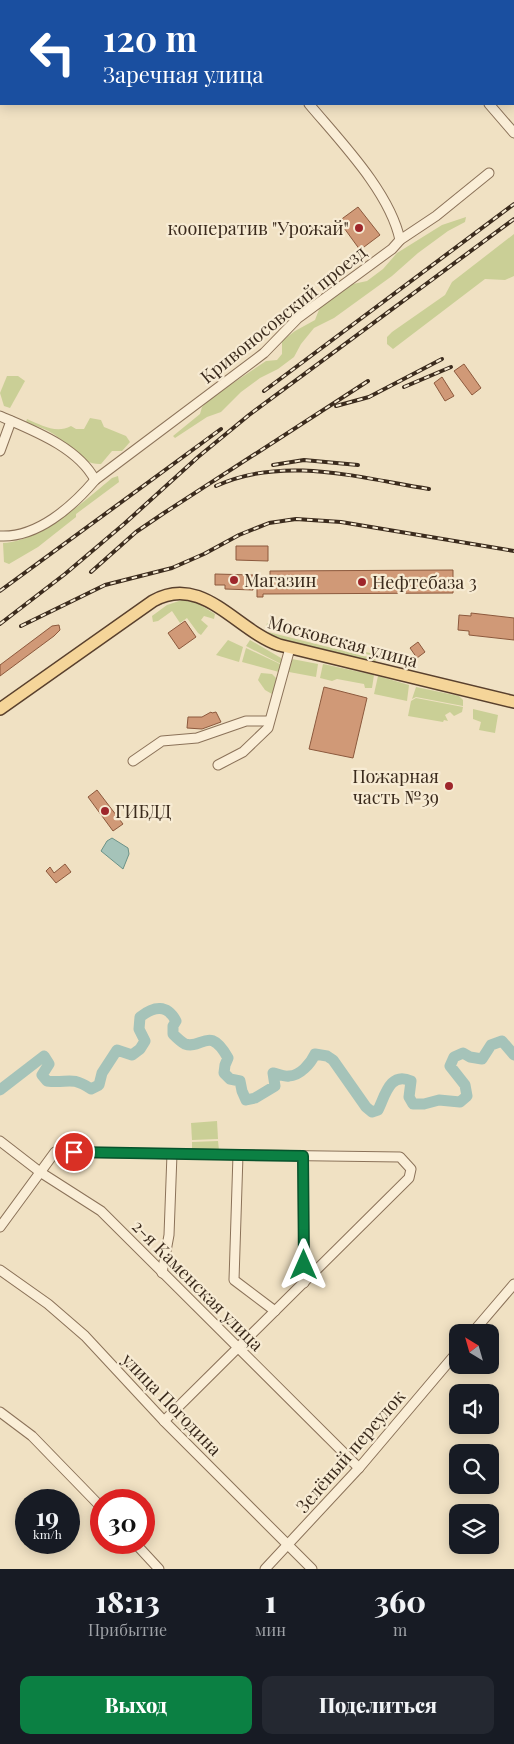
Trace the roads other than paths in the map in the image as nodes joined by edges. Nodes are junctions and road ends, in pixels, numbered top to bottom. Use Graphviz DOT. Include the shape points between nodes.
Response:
graph roads {
  1 [pos="310,105"];
  2 [pos="490,105"];
  3 [pos="514,133"];
  4 [pos="489,173"];
  5 [pos="400,240"];
  6 [pos="0,416"];
  7 [pos="11,421"];
  8 [pos="0,451"];
  9 [pos="95,480"];
  10 [pos="0,536"];
  11 [pos="290,648"];
  12 [pos="514,702"];
  13 [pos="0,709"];
  14 [pos="270,722"];
  15 [pos="133,762"];
  16 [pos="218,765"];
  17 [pos="0,1141"];
  18 [pos="172,1154"];
  19 [pos="238,1155"];
  20 [pos="303,1156"];
  21 [pos="40,1172"];
  22 [pos="0,1227"];
  23 [pos="0,1270"];
  24 [pos="162,1273"];
  25 [pos="304,1283"];
  26 [pos="514,1284"];
  27 [pos="275,1311"];
  28 [pos="481,1324"];
  29 [pos="238,1348"];
  30 [pos="449,1363"];
  31 [pos="0,1412"];
  32 [pos="164,1420"];
  33 [pos="359,1468"];
  34 [pos="90,1496"];
  35 [pos="288,1546"];
  36 [pos="145,1554"];
  37 [pos="159,1569"];
  38 [pos="265,1569"];
  39 [pos="312,1569"];
  1 -- 5 [label="street" via="378,189"];
  2 -- 3 [label="street"];
  4 -- 5 [label="street, Кривоносовский проезд"];
  5 -- 9 [label="street, Кривоносовский проезд" via="298,318 264,353"];
  6 -- 7 [label="street"];
  7 -- 8 [label="street"];
  7 -- 9 [label="street" via="49,438 90,469"];
  9 -- 10 [label="street, Кривоносовский проезд" via="60,513 27,533"];
  11 -- 12 [label="main road, Московская улица"];
  11 -- 13 [label="main road, Московская улица" via="259,637 204,598 186,592 170,594 138,611"];
  11 -- 14 [label="street"];
  14 -- 15 [label="street" via="246,721 197,738 162,741"];
  14 -- 16 [label="street" via="268,728 243,752"];
  17 -- 21 [label="street, 2-я Каменская улица"];
  18 -- 19 [label="street"];
  18 -- 21 [label="street" via="55,1152"];
  18 -- 24 [label="street" via="169,1235"];
  19 -- 20 [label="street"];
  19 -- 27 [label="street" via="234,1280"];
  20 -- 25 [label="street"];
  20 -- 25 [label="street" via="400,1157 411,1169 409,1178"];
  21 -- 22 [label="street"];
  21 -- 24 [label="street, 2-я Каменская улица" via="101,1212"];
  23 -- 32 [label="street, улица Погодина" via="48,1304 84,1336"];
  24 -- 29 [label="street, 2-я Каменская улица"];
  25 -- 27 [label="street"];
  26 -- 28 [label="street"];
  27 -- 29 [label="street"];
  29 -- 32 [label="street"];
  29 -- 33 [label="street, 2-я Каменская улица"];
  30 -- 33 [label="street, Зелёный переулок"];
  31 -- 34 [label="street" via="32,1436"];
  32 -- 35 [label="street, улица Погодина"];
  33 -- 35 [label="street, Зелёный переулок"];
  35 -- 38 [label="street, Зелёный переулок"];
  35 -- 39 [label="street, улица Погодина"];
  36 -- 37 [label="street"];
}
